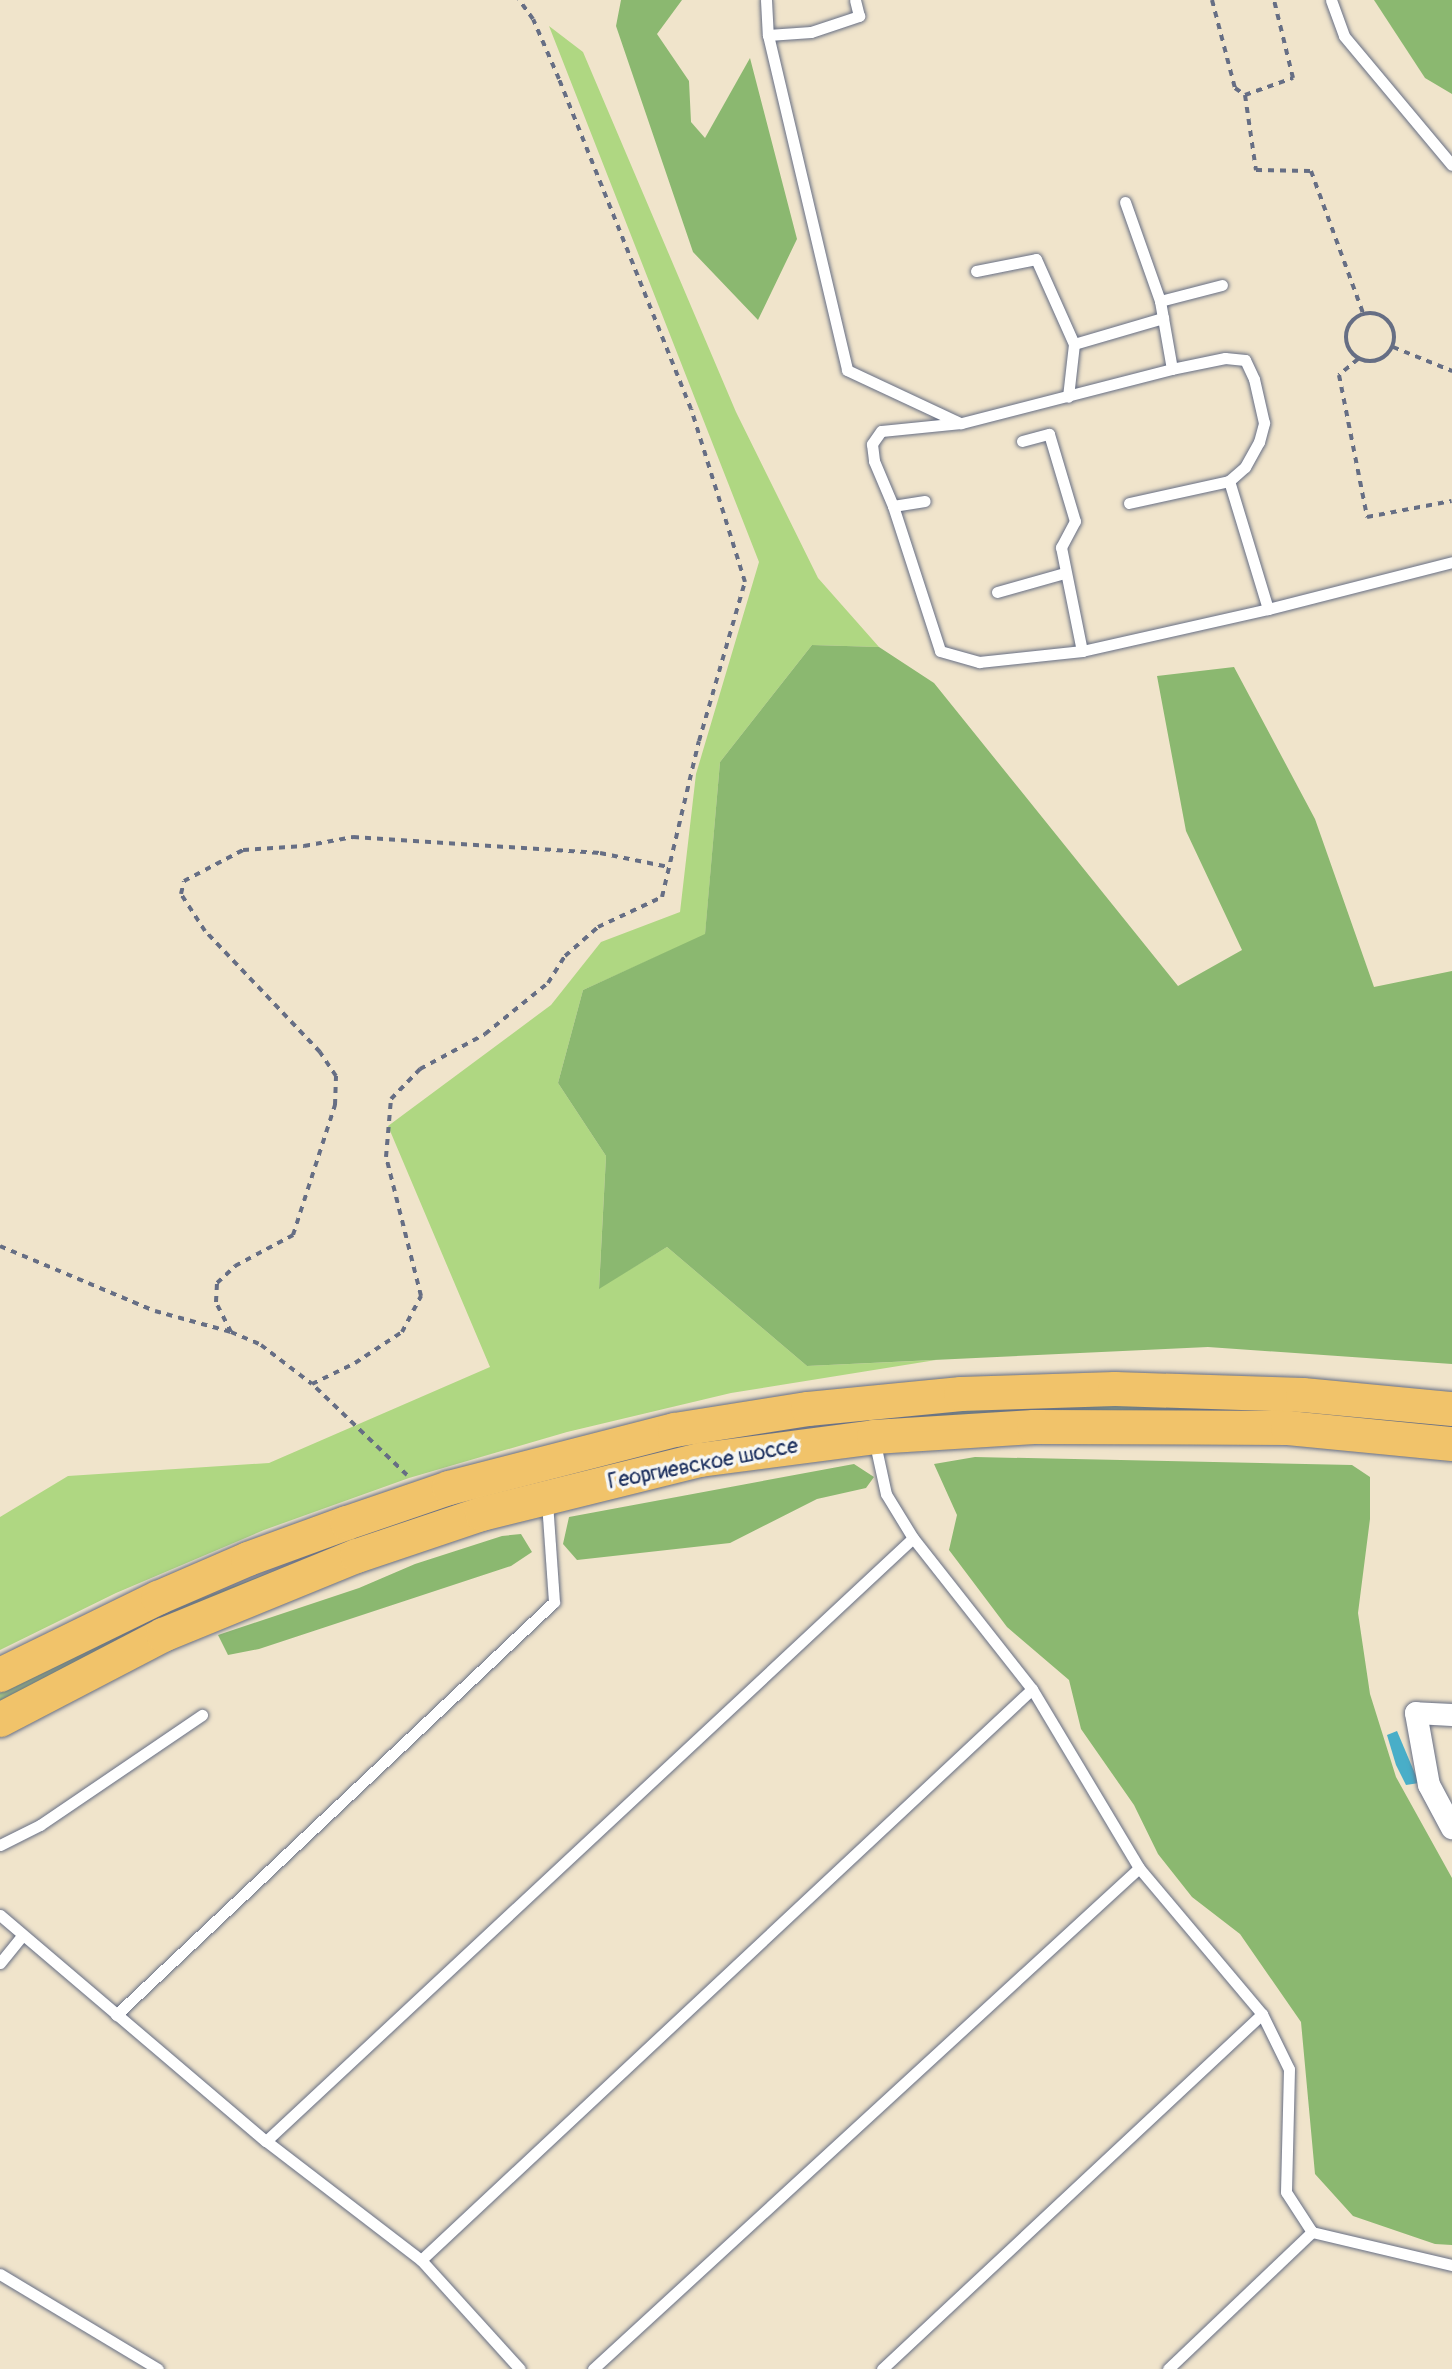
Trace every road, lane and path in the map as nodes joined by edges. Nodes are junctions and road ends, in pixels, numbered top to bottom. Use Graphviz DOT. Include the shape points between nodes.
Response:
graph roads {
  1 [pos="519,0"];
  2 [pos="766,0"];
  3 [pos="855,0"];
  4 [pos="1212,0"];
  5 [pos="1274,0"];
  6 [pos="1331,0"];
  7 [pos="768,35"];
  8 [pos="1245,95"];
  9 [pos="1452,165"];
  10 [pos="1125,202"];
  11 [pos="976,271"];
  12 [pos="1222,285"];
  13 [pos="1160,301"];
  14 [pos="1363,313"];
  15 [pos="1163,318"];
  16 [pos="1074,344"];
  17 [pos="1393,347"];
  18 [pos="1358,359"];
  19 [pos="1172,369"];
  20 [pos="1452,371"];
  21 [pos="1068,397"];
  22 [pos="961,423"];
  23 [pos="1022,441"];
  24 [pos="1229,481"];
  25 [pos="925,501"];
  26 [pos="1452,501"];
  27 [pos="1129,503"];
  28 [pos="893,506"];
  29 [pos="1452,562"];
  30 [pos="1064,573"];
  31 [pos="997,592"];
  32 [pos="1268,609"];
  33 [pos="1082,651"];
  34 [pos="669,867"];
  35 [pos="0,1246"];
  36 [pos="231,1332"];
  37 [pos="312,1384"];
  38 [pos="1452,1409"];
  39 [pos="874,1437"];
  40 [pos="1452,1444"];
  41 [pos="547,1497"];
  42 [pos="412,1500"];
  43 [pos="913,1538"];
  44 [pos="0,1675"];
  45 [pos="1032,1689"];
  46 [pos="202,1715"];
  47 [pos="1452,1715"];
  48 [pos="0,1720"];
  49 [pos="1452,1828"];
  50 [pos="0,1845"];
  51 [pos="1139,1868"];
  52 [pos="0,1915"];
  53 [pos="22,1936"];
  54 [pos="0,1963"];
  55 [pos="1262,2014"];
  56 [pos="116,2015"];
  57 [pos="266,2141"];
  58 [pos="1312,2232"];
  59 [pos="421,2260"];
  60 [pos="1452,2265"];
  61 [pos="0,2274"];
  62 [pos="158,2369"];
  63 [pos="520,2369"];
  64 [pos="593,2369"];
  65 [pos="882,2369"];
  66 [pos="1168,2369"];
  1 -- 34 [label="path" via="559,79 691,409 745,582"];
  2 -- 7 [label="lane"];
  3 -- 7 [label="lane" via="859,16 811,32"];
  4 -- 8 [label="path" via="1235,88"];
  5 -- 8 [label="path" via="1293,78"];
  6 -- 9 [label="lane" via="1344,36"];
  7 -- 22 [label="lane" via="847,370"];
  8 -- 14 [label="path" via="1256,170 1311,171"];
  10 -- 13 [label="lane"];
  11 -- 16 [label="lane" via="1036,259"];
  12 -- 13 [label="lane"];
  13 -- 15 [label="lane"];
  14 -- 17 [label="path" via="1390,322"];
  14 -- 18 [label="path" via="1346,333 1350,352"];
  15 -- 16 [label="lane"];
  15 -- 19 [label="lane"];
  16 -- 21 [label="lane"];
  17 -- 18 [label="path" via="1383,358"];
  17 -- 20 [label="path"];
  18 -- 26 [label="path" via="1339,375 1367,517"];
  19 -- 21 [label="lane"];
  19 -- 24 [label="lane" via="1225,358 1245,360 1264,423 1245,467"];
  21 -- 22 [label="lane"];
  22 -- 28 [label="lane" via="881,431 872,444 874,461"];
  23 -- 30 [label="lane" via="1049,434 1075,521 1061,547"];
  24 -- 27 [label="lane"];
  24 -- 32 [label="lane"];
  25 -- 28 [label="lane"];
  28 -- 33 [label="lane" via="940,651 979,662"];
  29 -- 32 [label="lane"];
  30 -- 31 [label="lane"];
  30 -- 33 [label="lane"];
  32 -- 33 [label="lane"];
  34 -- 36 [label="path" via="600,853 353,837 243,850 184,881 181,894 205,931 320,1052 336,1076 335,1105 293,1235 235,1266 217,1283 216,1302"];
  34 -- 37 [label="path" via="662,897 598,927 565,956 548,983 485,1034 420,1069 391,1099 386,1157 421,1296 402,1332"];
  35 -- 36 [label="path" via="155,1311"];
  36 -- 37 [label="path" via="261,1345"];
  37 -- 42 [label="path" via="409,1478"];
  38 -- 42 [label="main road, Георгиевское шоссе" via="1208,1390 961,1394 808,1409 675,1430"];
  39 -- 40 [label="main road, Георгиевское шоссе" via="1034,1427 1199,1426 1351,1432"];
  39 -- 41 [label="main road, Георгиевское шоссе" via="700,1460"];
  39 -- 43 [label="lane" via="886,1494"];
  41 -- 48 [label="main road, Георгиевское шоссе" via="413,1537 259,1595 163,1635"];
  41 -- 56 [label="lane" via="554,1602"];
  42 -- 44 [label="main road, Георгиевское шоссе" via="248,1559"];
  43 -- 45 [label="lane"];
  43 -- 57 [label="lane"];
  45 -- 51 [label="lane"];
  45 -- 59 [label="lane"];
  46 -- 50 [label="lane" via="40,1825"];
  47 -- 49 [label="street" via="1416,1713 1429,1785"];
  51 -- 55 [label="lane"];
  51 -- 64 [label="lane"];
  52 -- 53 [label="lane"];
  53 -- 54 [label="lane"];
  53 -- 56 [label="lane"];
  55 -- 58 [label="lane" via="1289,2069 1286,2192"];
  55 -- 65 [label="lane"];
  56 -- 57 [label="lane"];
  57 -- 59 [label="lane"];
  58 -- 60 [label="lane"];
  58 -- 66 [label="lane"];
  59 -- 63 [label="lane"];
  61 -- 62 [label="lane"];
}
